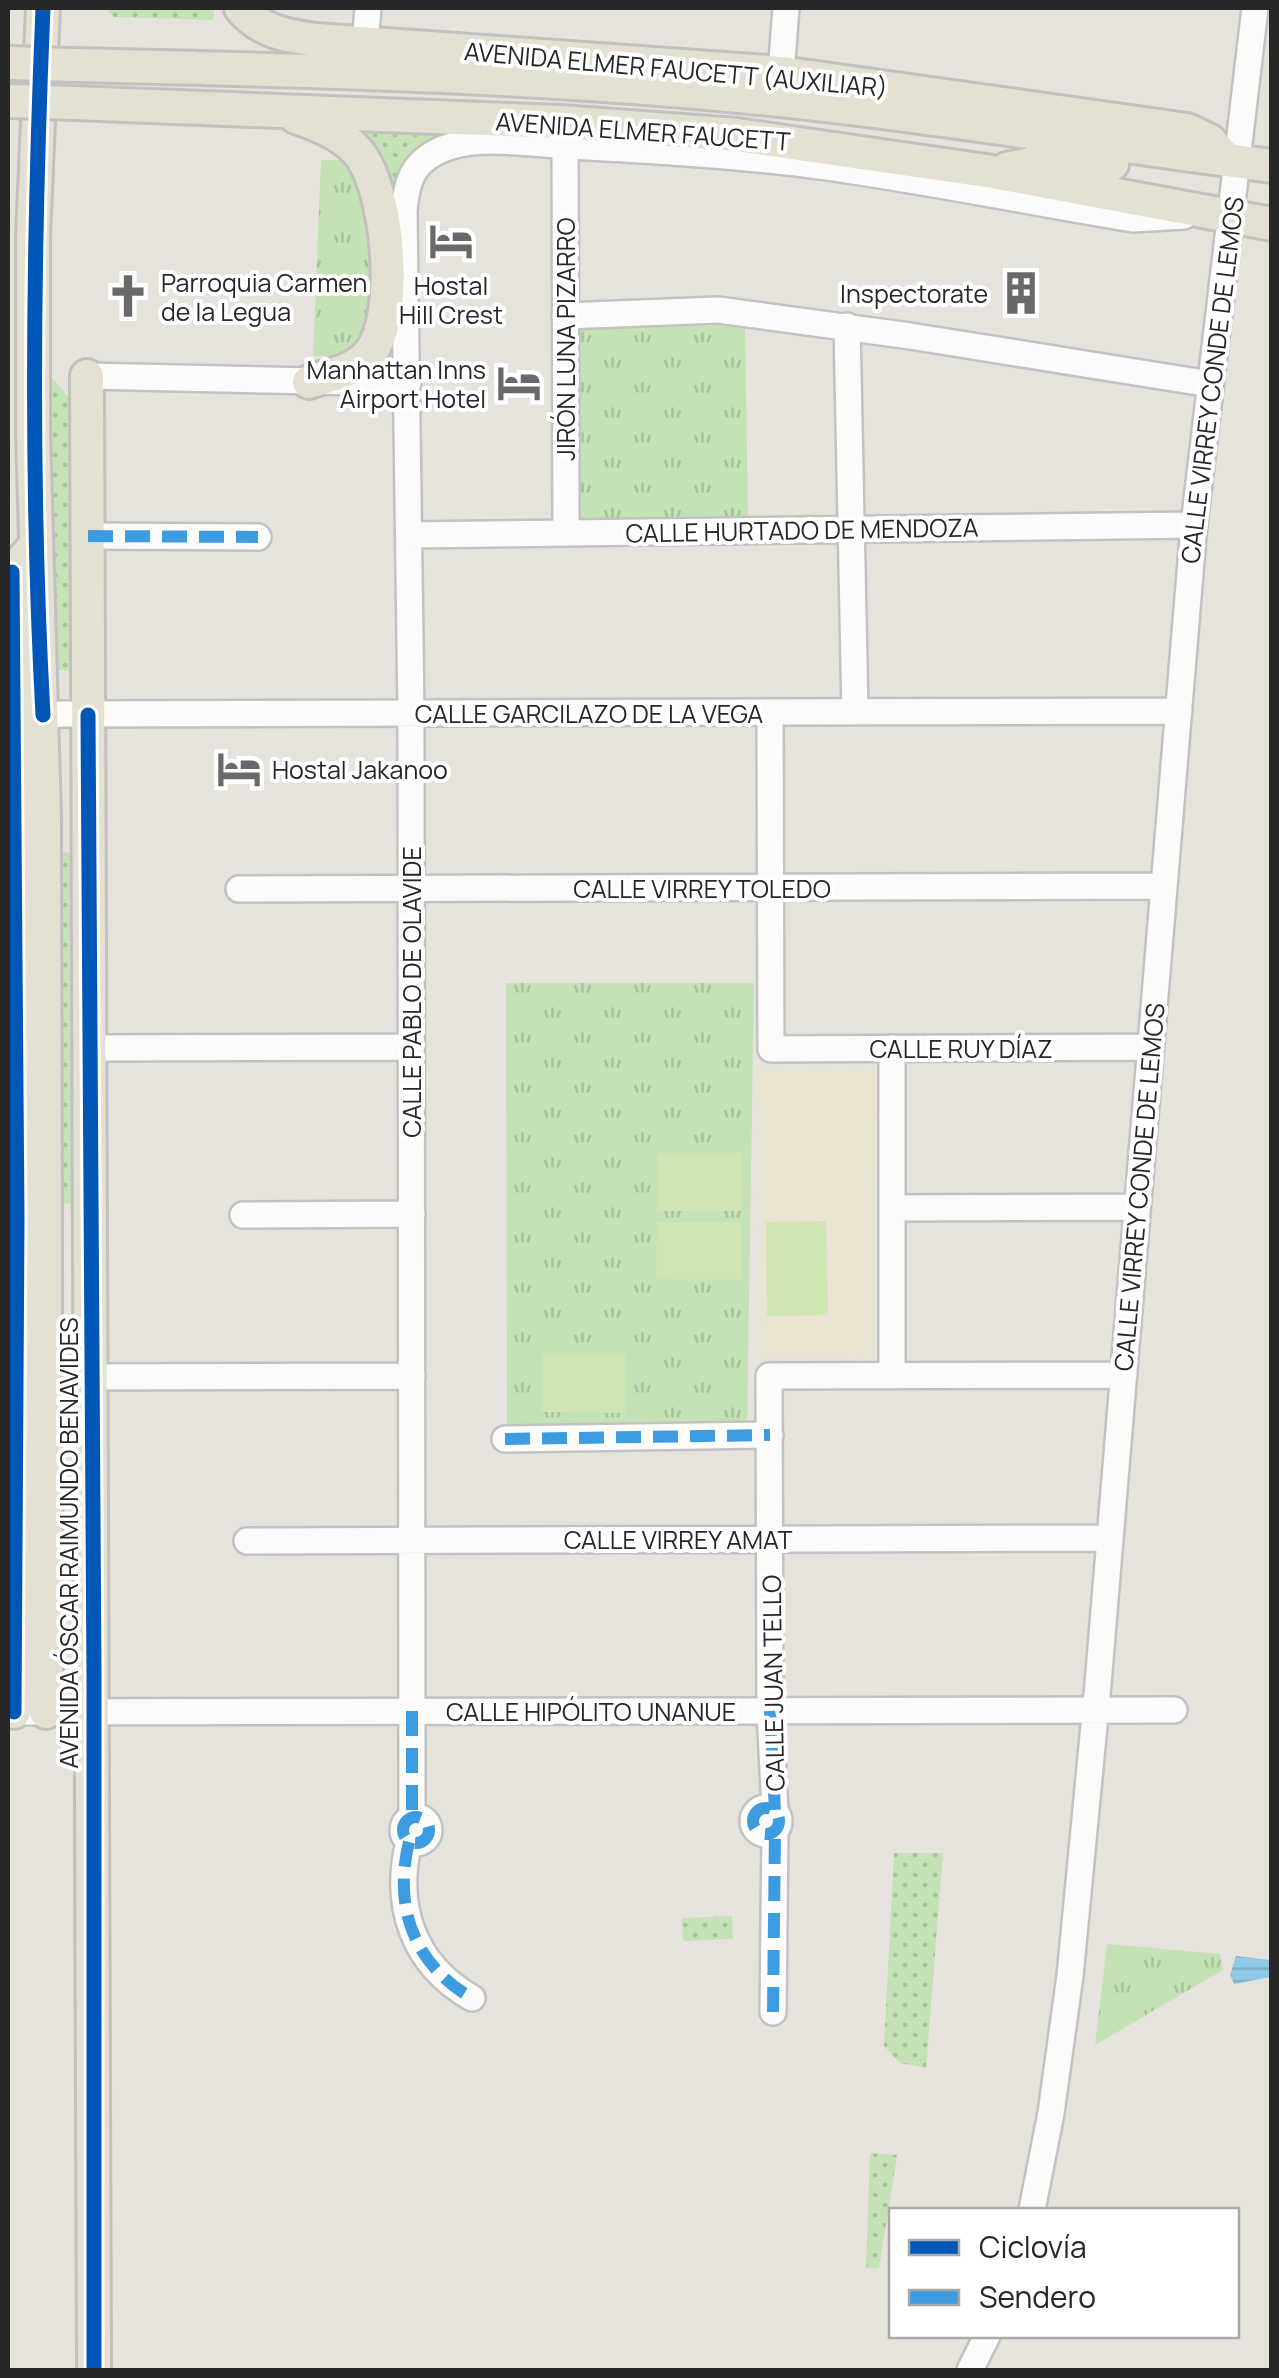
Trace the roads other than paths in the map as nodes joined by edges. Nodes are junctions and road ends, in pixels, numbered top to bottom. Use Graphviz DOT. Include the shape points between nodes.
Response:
graph roads {
  1 [pos="43,8"];
  2 [pos="242,8"];
  3 [pos="368,8"];
  4 [pos="786,8"];
  5 [pos="1255,8"];
  6 [pos="365,44"];
  7 [pos="8,63"];
  8 [pos="717,67"];
  9 [pos="781,72"];
  10 [pos="672,92"];
  11 [pos="8,101"];
  12 [pos="795,103"];
  13 [pos="272,110"];
  14 [pos="922,117"];
  15 [pos="1034,119"];
  16 [pos="792,142"];
  17 [pos="565,146"];
  18 [pos="1183,154"];
  19 [pos="918,161"];
  20 [pos="1232,161"];
  21 [pos="1272,166"];
  22 [pos="993,172"];
  23 [pos="1219,216"];
  24 [pos="1272,224"];
  25 [pos="565,316"];
  26 [pos="847,326"];
  27 [pos="88,376"];
  28 [pos="309,382"];
  29 [pos="408,383"];
  30 [pos="1210,384"];
  31 [pos="1194,525"];
  32 [pos="852,529"];
  33 [pos="566,533"];
  34 [pos="410,535"];
  35 [pos="88,536"];
  36 [pos="258,538"];
  37 [pos="34,547"];
  38 [pos="1179,711"];
  39 [pos="770,712"];
  40 [pos="856,712"];
  41 [pos="411,713"];
  42 [pos="88,714"];
  43 [pos="43,715"];
  44 [pos="14,744"];
  45 [pos="22,801"];
  46 [pos="88,801"];
  47 [pos="1164,886"];
  48 [pos="770,888"];
  49 [pos="239,889"];
  50 [pos="411,889"];
  51 [pos="411,1047"];
  52 [pos="1151,1047"];
  53 [pos="90,1048"];
  54 [pos="892,1048"];
  55 [pos="1138,1207"];
  56 [pos="892,1208"];
  57 [pos="412,1214"];
  58 [pos="91,1215"];
  59 [pos="243,1215"];
  60 [pos="23,1217"];
  61 [pos="1124,1375"];
  62 [pos="412,1376"];
  63 [pos="892,1376"];
  64 [pos="92,1377"];
  65 [pos="12,1386"];
  66 [pos="770,1435"];
  67 [pos="505,1440"];
  68 [pos="1110,1538"];
  69 [pos="770,1539"];
  70 [pos="412,1540"];
  71 [pos="247,1541"];
  72 [pos="1096,1710"];
  73 [pos="1174,1710"];
  74 [pos="412,1711"];
  75 [pos="770,1711"];
  76 [pos="23,1712"];
  77 [pos="94,1712"];
  78 [pos="472,1998"];
  79 [pos="773,2012"];
  80 [pos="1032,2208"];
  81 [pos="986,2338"];
  82 [pos="94,2370"];
  83 [pos="970,2370"];
  1 -- 37 [label="main road, AVENIDA ÓSCAR RAIMUNDO BENAVIDES" via="33,236"];
  2 -- 6 [label="main road, AVENIDA ELMER FAUCETT (AUXILIAR)" via="280,35"];
  3 -- 6 [label="street"];
  4 -- 9 [label="street"];
  5 -- 20 [label="street, CALLE VIRREY CONDE DE LEMOS"];
  6 -- 8 [label="main road, AVENIDA ELMER FAUCETT (AUXILIAR)"];
  7 -- 10 [label="main road, AVENIDA ELMER FAUCETT, bridge"];
  8 -- 9 [label="main road, AVENIDA ELMER FAUCETT (AUXILIAR)"];
  8 -- 10 [label="main road"];
  9 -- 15 [label="main road, AVENIDA ELMER FAUCETT (AUXILIAR)"];
  10 -- 12 [label="main road, AVENIDA ELMER FAUCETT"];
  11 -- 13 [label="main road, AVENIDA ELMER FAUCETT, bridge"];
  12 -- 14 [label="main road, AVENIDA ELMER FAUCETT"];
  12 -- 16 [label="main road" via="773,118 776,130"];
  13 -- 16 [label="main road, AVENIDA ELMER FAUCETT" via="680,130"];
  13 -- 28 [label="main road" via="324,129 356,150 384,213 385,315 379,338 353,368"];
  14 -- 15 [label="main road, AVENIDA ELMER FAUCETT"];
  14 -- 19 [label="main road" via="904,139"];
  15 -- 18 [label="main road, AVENIDA ELMER FAUCETT"];
  15 -- 20 [label="main road, AVENIDA ELMER FAUCETT (AUXILIAR)" via="1187,130"];
  16 -- 19 [label="main road, AVENIDA ELMER FAUCETT"];
  17 -- 23 [label="street" via="818,166 1132,219"];
  17 -- 25 [label="street, JIRÓN LUNA PIZARRO"];
  17 -- 29 [label="street, CALLE PABLO DE OLAVIDE" via="468,144 429,156 415,170 404,210"];
  18 -- 20 [label="main road, AVENIDA ELMER FAUCETT"];
  18 -- 22 [label="main road" via="1184,169 1177,174 1073,160"];
  19 -- 22 [label="main road, AVENIDA ELMER FAUCETT"];
  20 -- 21 [label="main road, AVENIDA ELMER FAUCETT"];
  20 -- 23 [label="street, CALLE VIRREY CONDE DE LEMOS"];
  22 -- 23 [label="main road, AVENIDA ELMER FAUCETT"];
  23 -- 24 [label="main road, AVENIDA ELMER FAUCETT"];
  23 -- 30 [label="street, CALLE VIRREY CONDE DE LEMOS"];
  25 -- 26 [label="street" via="718,310"];
  25 -- 33 [label="street, JIRÓN LUNA PIZARRO"];
  26 -- 30 [label="street"];
  26 -- 32 [label="street"];
  27 -- 28 [label="street"];
  27 -- 35 [label="main road, AVENIDA ÓSCAR RAIMUNDO BENAVIDES"];
  28 -- 29 [label="street"];
  29 -- 34 [label="street, CALLE PABLO DE OLAVIDE"];
  30 -- 31 [label="street, CALLE VIRREY CONDE DE LEMOS"];
  31 -- 32 [label="street, CALLE HURTADO DE MENDOZA"];
  31 -- 38 [label="street, CALLE VIRREY CONDE DE LEMOS"];
  32 -- 33 [label="street, CALLE HURTADO DE MENDOZA"];
  32 -- 40 [label="street"];
  33 -- 34 [label="street, CALLE HURTADO DE MENDOZA"];
  34 -- 41 [label="street, CALLE PABLO DE OLAVIDE"];
  35 -- 36 [label="street"];
  35 -- 42 [label="main road, AVENIDA ÓSCAR RAIMUNDO BENAVIDES"];
  37 -- 43 [label="main road, AVENIDA ÓSCAR RAIMUNDO BENAVIDES"];
  37 -- 44 [label="main road, AVENIDA ÓSCAR RAIMUNDO BENAVIDES" via="12,572"];
  38 -- 40 [label="street, CALLE GARCILAZO DE LA VEGA"];
  38 -- 47 [label="street, CALLE VIRREY CONDE DE LEMOS"];
  39 -- 40 [label="street, CALLE GARCILAZO DE LA VEGA"];
  39 -- 41 [label="street, CALLE GARCILAZO DE LA VEGA"];
  39 -- 48 [label="street"];
  41 -- 42 [label="street, CALLE GARCILAZO DE LA VEGA"];
  41 -- 50 [label="street, CALLE PABLO DE OLAVIDE"];
  42 -- 43 [label="street, CALLE GARCILAZO DE LA VEGA"];
  42 -- 46 [label="main road, AVENIDA ÓSCAR RAIMUNDO BENAVIDES"];
  43 -- 44 [label="street" via="22,727"];
  43 -- 45 [label="main road, AVENIDA ÓSCAR RAIMUNDO BENAVIDES"];
  44 -- 45 [label="main road, AVENIDA ÓSCAR RAIMUNDO BENAVIDES"];
  45 -- 46 [label="street"];
  45 -- 60 [label="main road, AVENIDA ÓSCAR RAIMUNDO BENAVIDES"];
  46 -- 53 [label="main road, AVENIDA ÓSCAR RAIMUNDO BENAVIDES"];
  47 -- 48 [label="street, CALLE VIRREY TOLEDO"];
  47 -- 52 [label="street, CALLE VIRREY CONDE DE LEMOS"];
  48 -- 50 [label="street, CALLE VIRREY TOLEDO"];
  48 -- 54 [label="street, CALLE RUY DÍAZ" via="770,1049"];
  49 -- 50 [label="street, CALLE VIRREY TOLEDO"];
  50 -- 51 [label="street, CALLE PABLO DE OLAVIDE"];
  51 -- 53 [label="street"];
  51 -- 57 [label="street, CALLE PABLO DE OLAVIDE"];
  52 -- 54 [label="street, CALLE RUY DÍAZ"];
  52 -- 55 [label="street, CALLE VIRREY CONDE DE LEMOS"];
  53 -- 58 [label="main road, AVENIDA ÓSCAR RAIMUNDO BENAVIDES"];
  54 -- 56 [label="street"];
  55 -- 56 [label="street"];
  55 -- 61 [label="street, CALLE VIRREY CONDE DE LEMOS"];
  56 -- 63 [label="street"];
  57 -- 59 [label="street"];
  57 -- 62 [label="street, CALLE PABLO DE OLAVIDE"];
  58 -- 60 [label="main road"];
  58 -- 64 [label="main road, AVENIDA ÓSCAR RAIMUNDO BENAVIDES"];
  60 -- 65 [label="main road, AVENIDA ÓSCAR RAIMUNDO BENAVIDES"];
  60 -- 76 [label="main road, AVENIDA ÓSCAR RAIMUNDO BENAVIDES"];
  61 -- 63 [label="street"];
  61 -- 68 [label="street, CALLE VIRREY CONDE DE LEMOS"];
  62 -- 64 [label="street"];
  62 -- 70 [label="street, CALLE PABLO DE OLAVIDE"];
  63 -- 66 [label="street, CALLE JUAN TELLO" via="770,1376"];
  64 -- 77 [label="main road, AVENIDA ÓSCAR RAIMUNDO BENAVIDES"];
  65 -- 76 [label="main road, AVENIDA ÓSCAR RAIMUNDO BENAVIDES"];
  66 -- 67 [label="street"];
  66 -- 69 [label="street, CALLE JUAN TELLO"];
  68 -- 69 [label="street, CALLE VIRREY AMAT"];
  68 -- 72 [label="street, CALLE VIRREY CONDE DE LEMOS"];
  69 -- 70 [label="street, CALLE VIRREY AMAT"];
  69 -- 75 [label="street, CALLE JUAN TELLO"];
  70 -- 71 [label="street, CALLE VIRREY AMAT"];
  70 -- 74 [label="street, CALLE PABLO DE OLAVIDE"];
  72 -- 73 [label="street, CALLE HIPÓLITO UNANUE"];
  72 -- 75 [label="street, CALLE HIPÓLITO UNANUE"];
  72 -- 80 [label="street, CALLE VIRREY CONDE DE LEMOS" via="1061,2053"];
  74 -- 75 [label="street, CALLE HIPÓLITO UNANUE"];
  74 -- 77 [label="street, CALLE HIPÓLITO UNANUE"];
  74 -- 78 [label="street, CALLE PABLO DE OLAVIDE" via="411,1830 403,1886 418,1945 440,1977"];
  75 -- 79 [label="street, CALLE JUAN TELLO"];
  76 -- 77 [label="street, CALLE HIPÓLITO UNANUE"];
  77 -- 82 [label="main road, AVENIDA ÓSCAR RAIMUNDO BENAVIDES"];
  81 -- 83 [label="street"];
}
